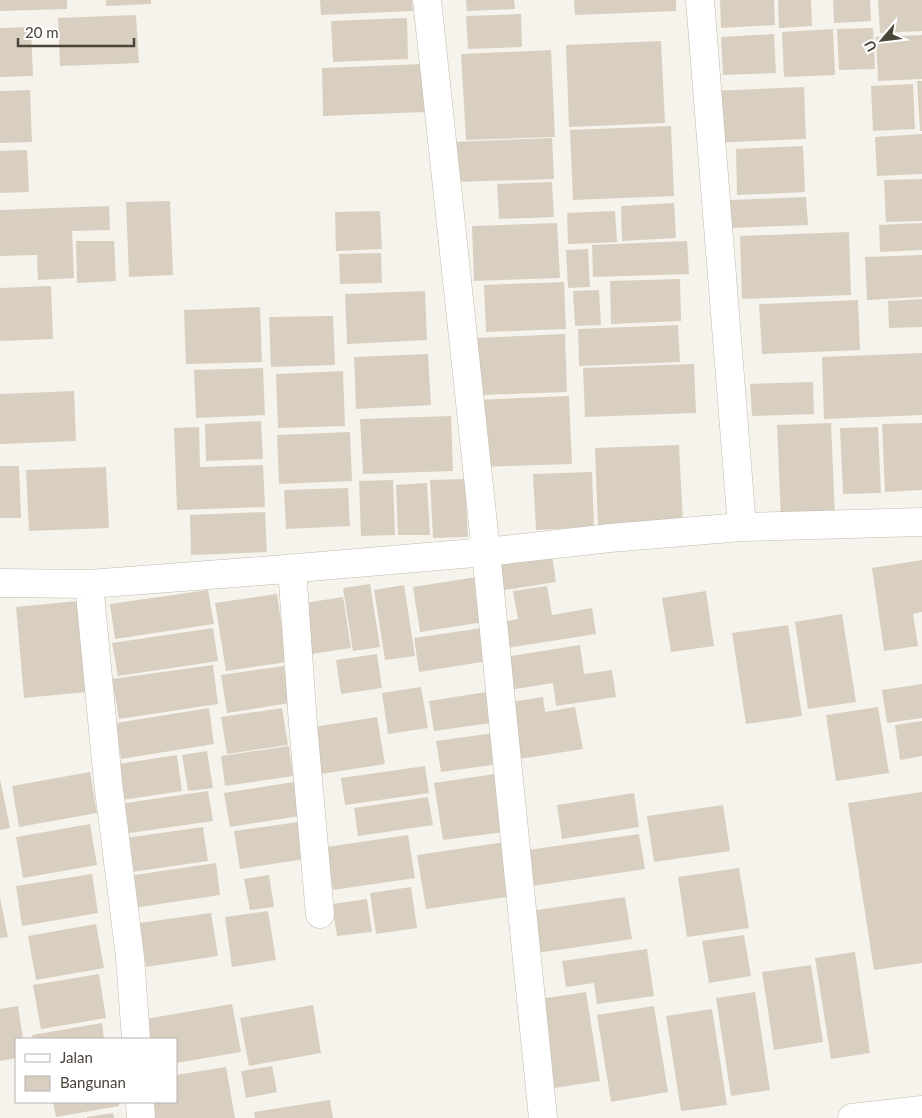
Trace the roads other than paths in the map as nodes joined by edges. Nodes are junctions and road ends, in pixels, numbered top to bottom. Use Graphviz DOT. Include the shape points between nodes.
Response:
graph roads {
  1 [pos="427,0"];
  2 [pos="700,0"];
  3 [pos="922,522"];
  4 [pos="742,526"];
  5 [pos="486,552"];
  6 [pos="292,568"];
  7 [pos="0,583"];
  8 [pos="89,584"];
  9 [pos="320,914"];
  10 [pos="136,1038"];
  11 [pos="140,1103"];
  12 [pos="922,1110"];
  13 [pos="141,1118"];
  14 [pos="543,1118"];
  15 [pos="852,1118"];
  1 -- 5 [label="street"];
  2 -- 4 [label="street"];
  3 -- 4 [label="street"];
  4 -- 5 [label="street"];
  5 -- 6 [label="street"];
  5 -- 14 [label="street"];
  6 -- 8 [label="street"];
  6 -- 9 [label="street"];
  7 -- 8 [label="street"];
  8 -- 10 [label="street"];
  11 -- 13 [label="street"];
  12 -- 15 [label="street"];
}
